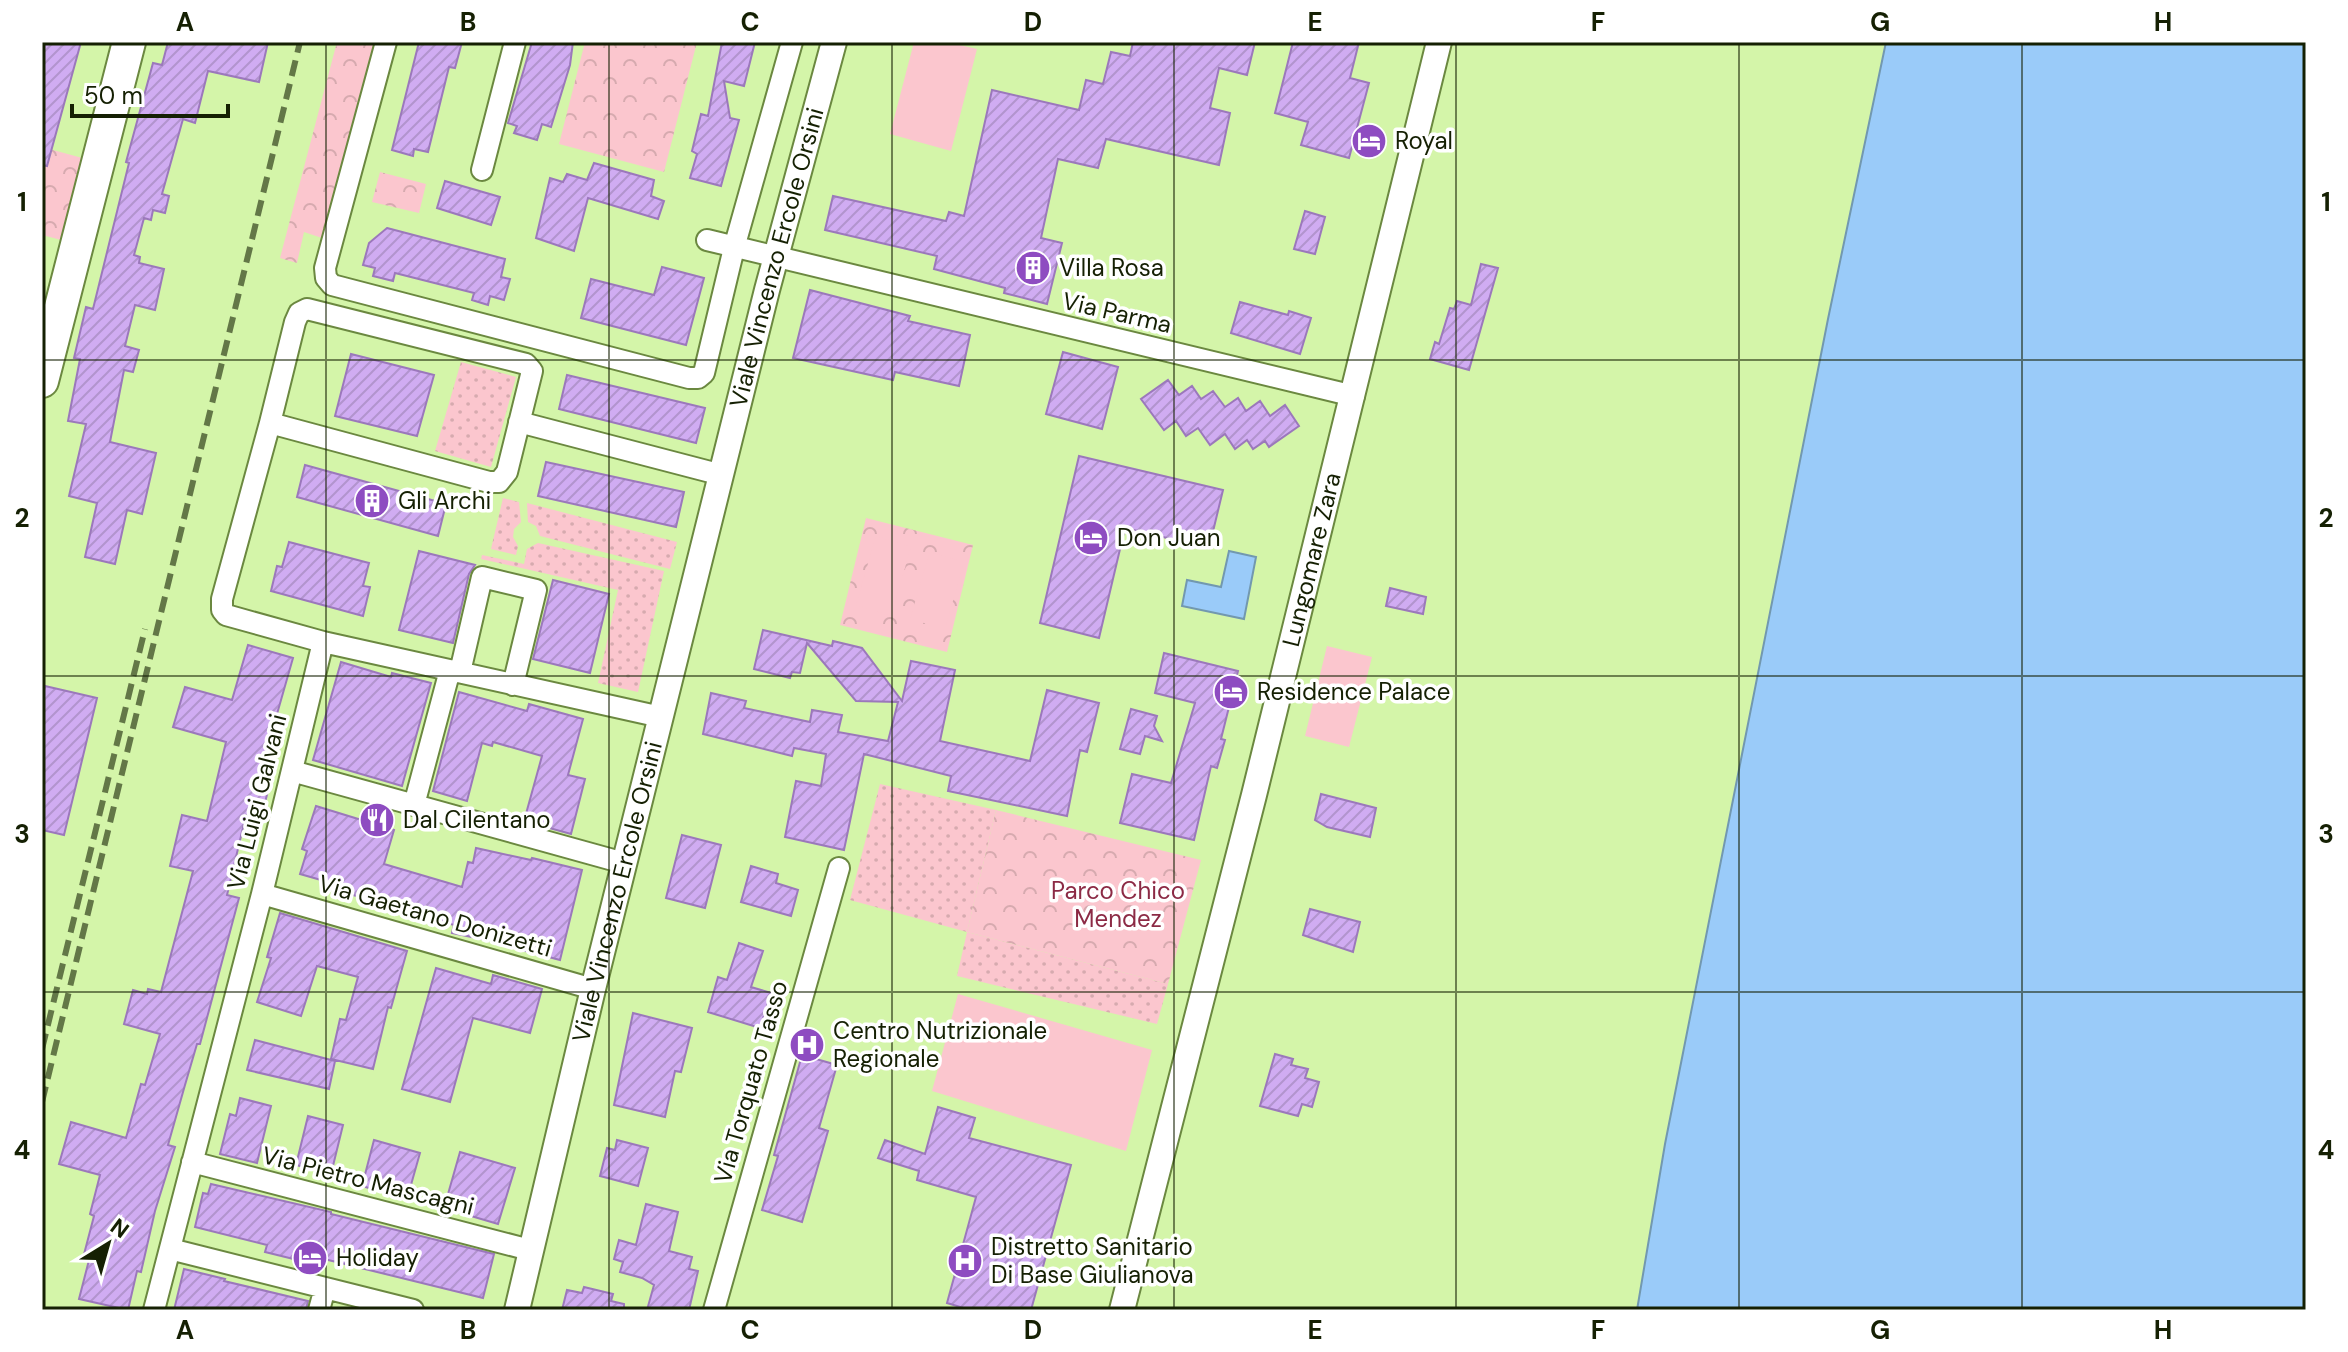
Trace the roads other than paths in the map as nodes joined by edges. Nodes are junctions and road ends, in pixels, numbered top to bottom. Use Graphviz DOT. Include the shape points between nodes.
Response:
graph roads {
  1 [pos="129,42"];
  2 [pos="386,42"];
  3 [pos="515,42"];
  4 [pos="792,42"];
  5 [pos="834,42"];
  6 [pos="1439,42"];
  7 [pos="482,170"];
  8 [pos="707,240"];
  9 [pos="734,248"];
  10 [pos="776,259"];
  11 [pos="42,381"];
  12 [pos="1354,396"];
  13 [pos="519,422"];
  14 [pos="270,423"];
  15 [pos="722,475"];
  16 [pos="323,642"];
  17 [pos="455,671"];
  18 [pos="513,685"];
  19 [pos="661,717"];
  20 [pos="292,771"];
  21 [pos="414,805"];
  22 [pos="624,863"];
  23 [pos="839,868"];
  24 [pos="262,894"];
  25 [pos="593,989"];
  26 [pos="192,1162"];
  27 [pos="170,1249"];
  28 [pos="530,1250"];
  29 [pos="325,1288"];
  30 [pos="154,1310"];
  31 [pos="319,1310"];
  32 [pos="413,1310"];
  33 [pos="517,1310"];
  34 [pos="714,1310"];
  35 [pos="1122,1310"];
  1 -- 11 [label="main road"];
  2 -- 9 [label="street" via="325,268 332,285 698,378 704,373"];
  3 -- 7 [label="street"];
  4 -- 9 [label="street"];
  5 -- 10 [label="street, Viale Vincenzo Ercole Orsini"];
  6 -- 12 [label="street, Lungomare Zara"];
  8 -- 9 [label="street, Via Parma"];
  9 -- 10 [label="street, Via Parma"];
  10 -- 12 [label="street, Via Parma"];
  10 -- 15 [label="street, Viale Vincenzo Ercole Orsini"];
  12 -- 35 [label="street, Lungomare Zara"];
  13 -- 14 [label="street" via="507,472 499,482"];
  13 -- 14 [label="street" via="532,371 526,364 307,309 295,322"];
  13 -- 15 [label="street"];
  14 -- 16 [label="street" via="222,610 235,619"];
  15 -- 19 [label="street, Viale Vincenzo Ercole Orsini"];
  16 -- 17 [label="street"];
  16 -- 20 [label="street, Via Luigi Galvani"];
  17 -- 18 [label="street"];
  17 -- 18 [label="street" via="482,577 536,590"];
  17 -- 21 [label="street"];
  18 -- 19 [label="street"];
  19 -- 22 [label="street, Viale Vincenzo Ercole Orsini"];
  20 -- 21 [label="street"];
  20 -- 24 [label="street, Via Luigi Galvani"];
  21 -- 22 [label="street"];
  22 -- 25 [label="street, Viale Vincenzo Ercole Orsini"];
  23 -- 34 [label="street, Via Torquato Tasso"];
  24 -- 25 [label="street, Via Gaetano Donizetti"];
  24 -- 26 [label="street, Via Luigi Galvani"];
  25 -- 28 [label="street, Viale Vincenzo Ercole Orsini"];
  26 -- 27 [label="street, Via Luigi Galvani"];
  26 -- 28 [label="street, Via Pietro Mascagni"];
  27 -- 29 [label="street"];
  27 -- 30 [label="street, Via Luigi Galvani"];
  28 -- 33 [label="street, Viale Vincenzo Ercole Orsini"];
  29 -- 31 [label="street"];
  29 -- 32 [label="street"];
}
